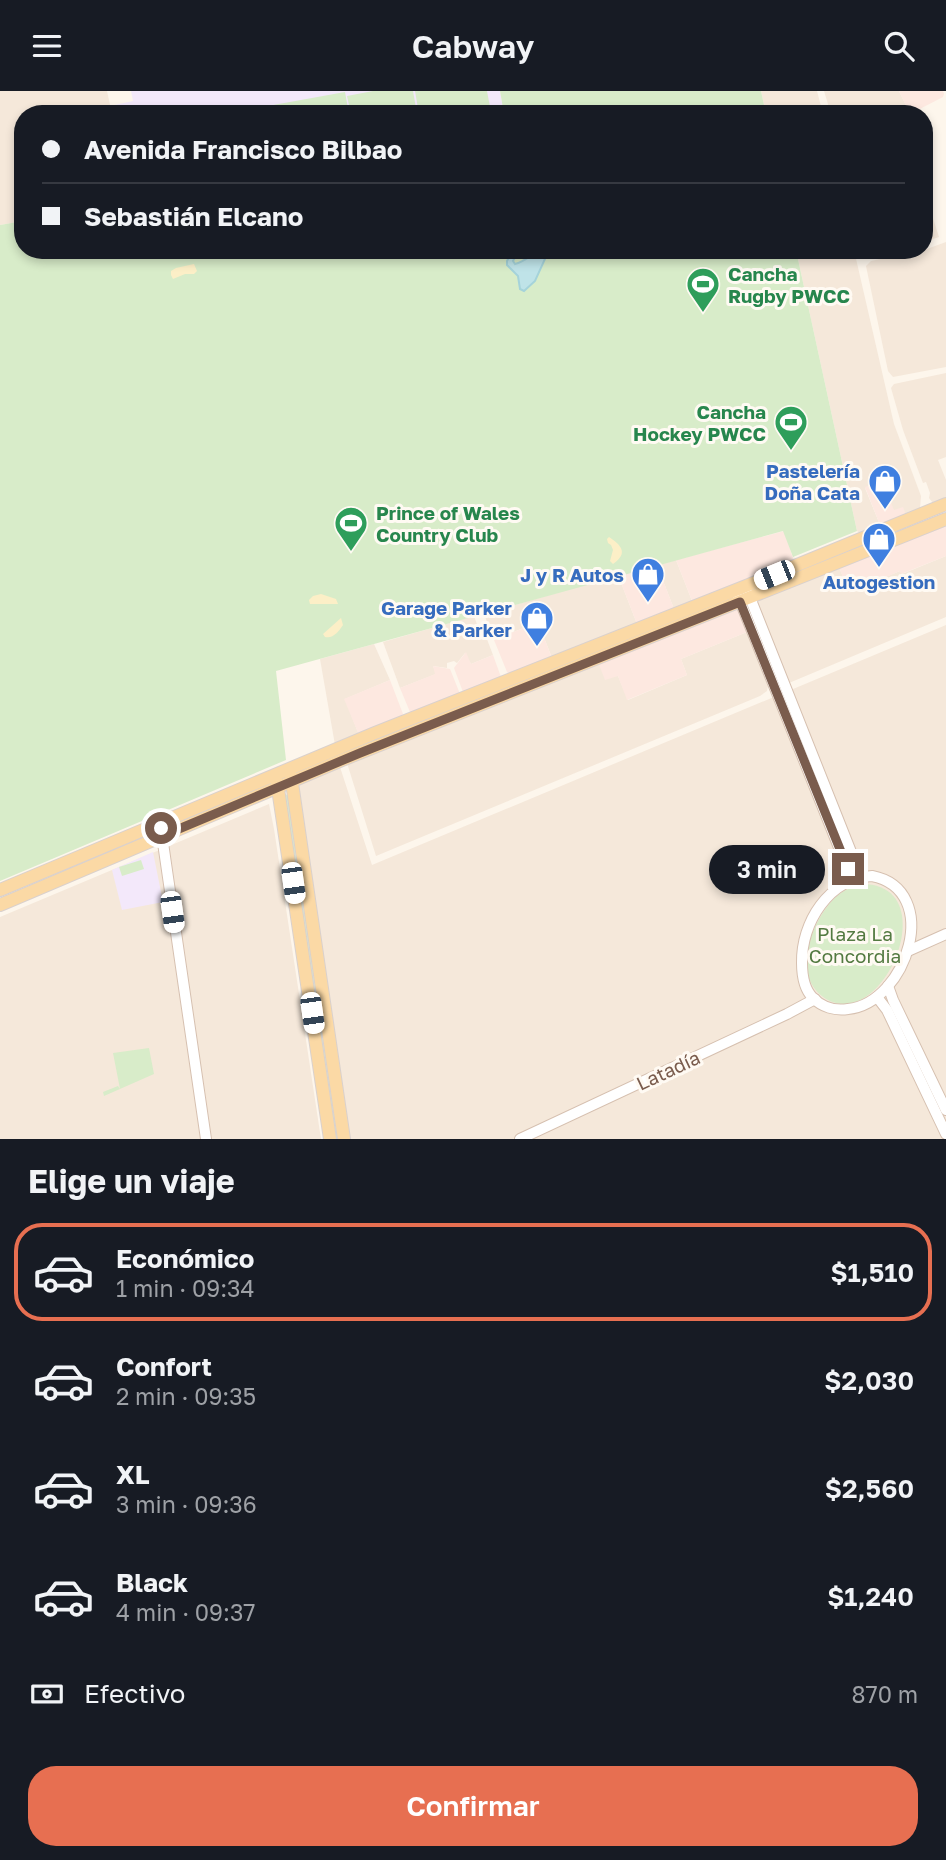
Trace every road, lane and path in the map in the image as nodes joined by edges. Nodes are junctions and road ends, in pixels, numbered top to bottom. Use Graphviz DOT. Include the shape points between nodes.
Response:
graph roads {
  1 [pos="940,507"];
  2 [pos="946,519"];
  3 [pos="918,531"];
  4 [pos="743,594"];
  5 [pos="291,775"];
  6 [pos="277,781"];
  7 [pos="164,820"];
  8 [pos="162,836"];
  9 [pos="857,879"];
  10 [pos="0,890"];
  11 [pos="0,905"];
  12 [pos="946,934"];
  13 [pos="908,951"];
  14 [pos="888,986"];
  15 [pos="877,997"];
  16 [pos="815,999"];
  17 [pos="946,1110"];
  18 [pos="946,1134"];
  19 [pos="206,1139"];
  20 [pos="330,1139"];
  21 [pos="344,1139"];
  22 [pos="520,1139"];
  1 -- 3 [label="main road"];
  1 -- 4 [label="main road"];
  2 -- 3 [label="main road"];
  3 -- 4 [label="main road"];
  4 -- 5 [label="main road"];
  4 -- 9 [label="street"];
  5 -- 6 [label="main road"];
  5 -- 21 [label="main road"];
  6 -- 7 [label="main road"];
  6 -- 8 [label="main road"];
  6 -- 20 [label="main road"];
  7 -- 8 [label="main road"];
  7 -- 10 [label="main road"];
  8 -- 11 [label="main road"];
  8 -- 19 [label="street"];
  9 -- 13 [label="street" via="887,880 904,898 911,926"];
  9 -- 16 [label="street" via="836,889 810,921 802,952 803,975"];
  12 -- 13 [label="street"];
  13 -- 14 [label="street"];
  14 -- 15 [label="street"];
  14 -- 17 [label="street"];
  15 -- 16 [label="street" via="845,1010"];
  15 -- 18 [label="street"];
  16 -- 22 [label="street, Latadía"];
}
